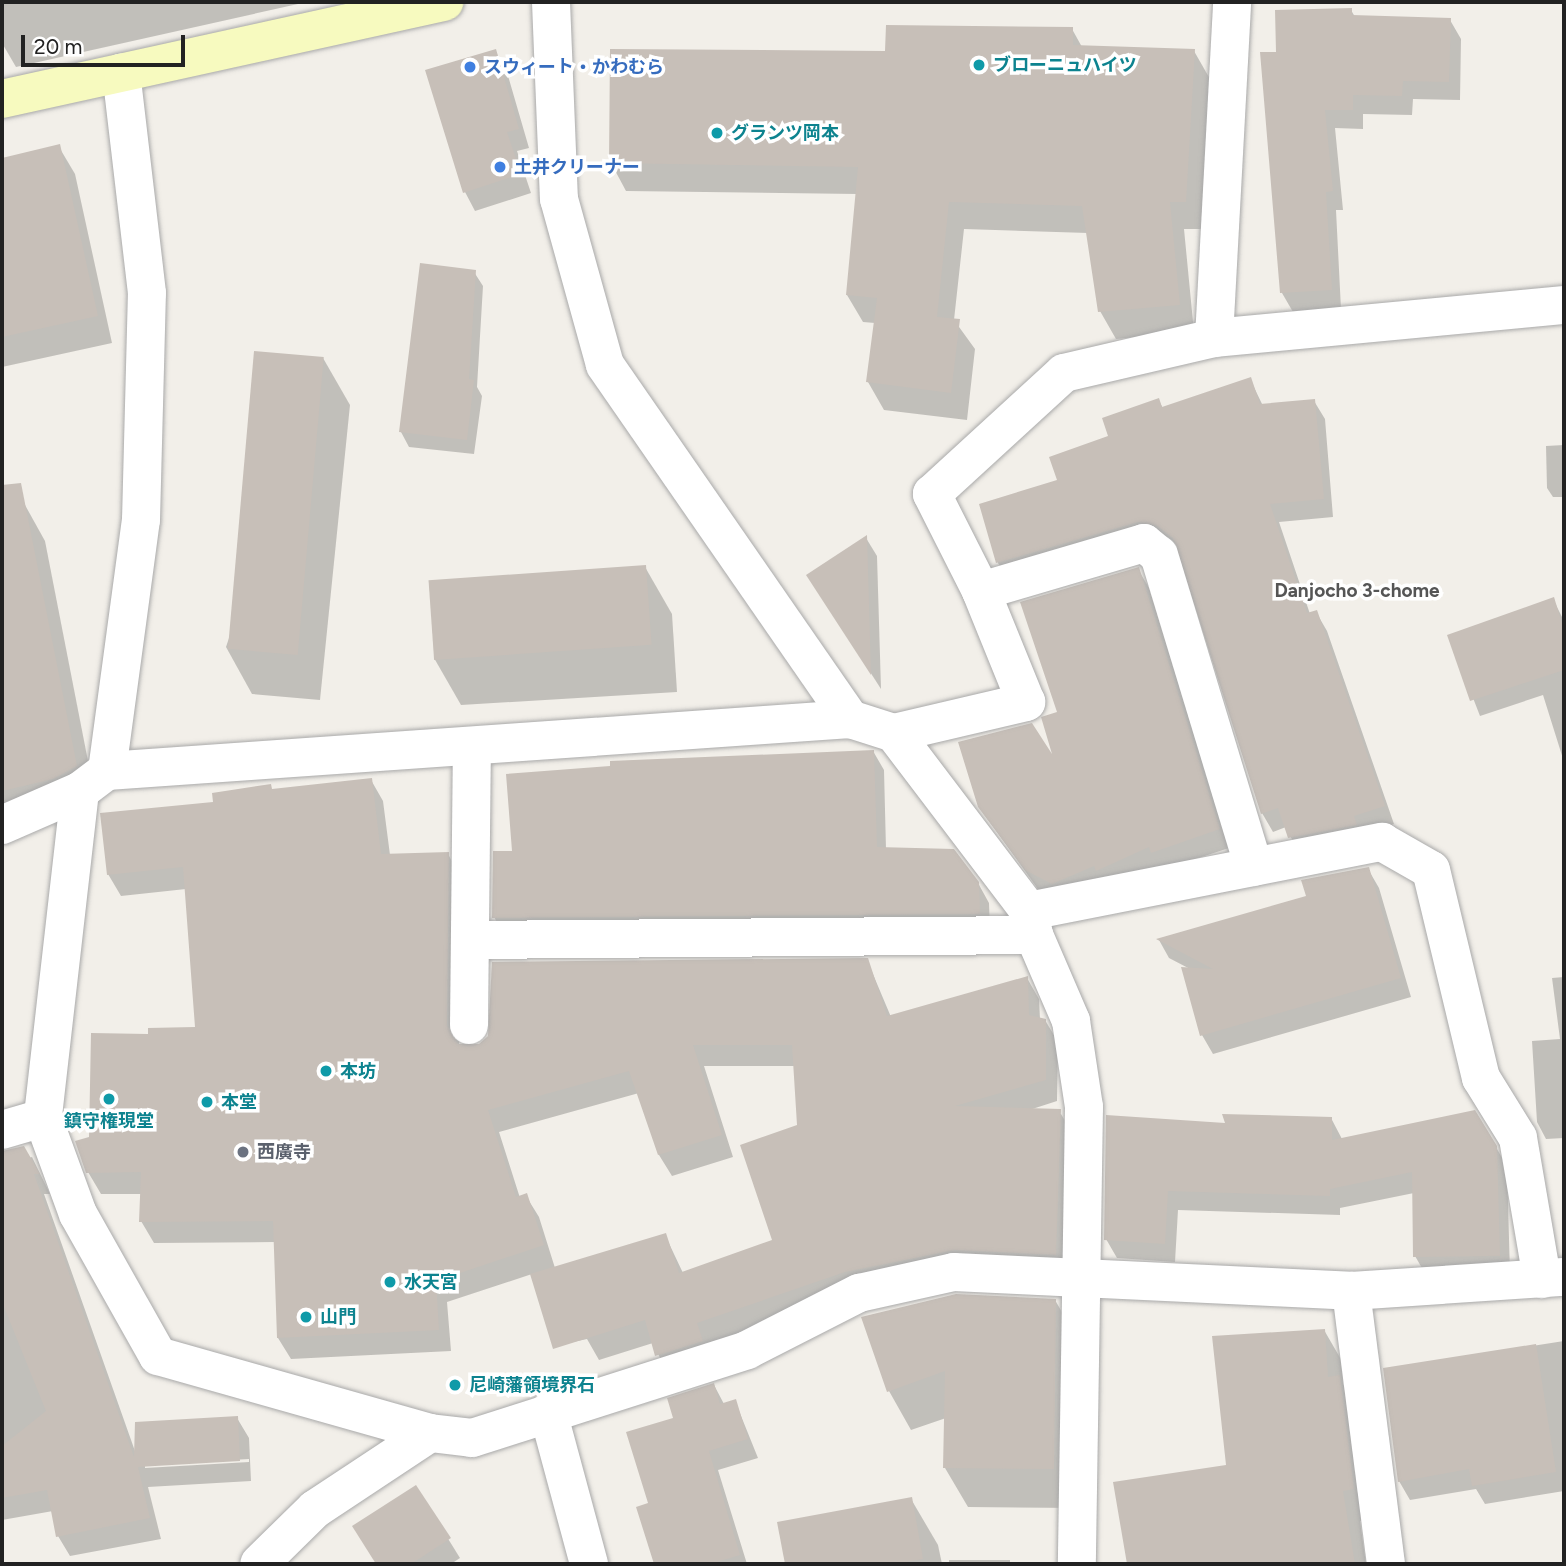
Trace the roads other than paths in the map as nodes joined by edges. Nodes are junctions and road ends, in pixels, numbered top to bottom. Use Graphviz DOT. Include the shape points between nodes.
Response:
graph roads {
  1 [pos="445,2"];
  2 [pos="551,2"];
  3 [pos="1232,2"];
  4 [pos="121,73"];
  5 [pos="2,99"];
  6 [pos="1564,305"];
  7 [pos="1214,338"];
  8 [pos="981,591"];
  9 [pos="850,719"];
  10 [pos="894,733"];
  11 [pos="472,748"];
  12 [pos="94,781"];
  13 [pos="2,825"];
  14 [pos="1254,867"];
  15 [pos="1032,923"];
  16 [pos="472,940"];
  17 [pos="470,1026"];
  18 [pos="43,1118"];
  19 [pos="2,1130"];
  20 [pos="1553,1278"];
  21 [pos="1084,1280"];
  22 [pos="1351,1291"];
  23 [pos="548,1412"];
  24 [pos="430,1433"];
  25 [pos="259,1564"];
  26 [pos="589,1564"];
  27 [pos="1077,1564"];
  28 [pos="1386,1564"];
  1 -- 4 [label="street"];
  2 -- 9 [label="street" via="559,199 606,365"];
  3 -- 7 [label="street"];
  4 -- 5 [label="street"];
  4 -- 12 [label="street" via="147,293 141,520"];
  6 -- 7 [label="street"];
  7 -- 8 [label="street" via="1064,373 932,494"];
  8 -- 10 [label="street" via="1026,702"];
  8 -- 14 [label="street" via="1144,542 1159,555"];
  9 -- 10 [label="street"];
  9 -- 11 [label="street"];
  10 -- 15 [label="street"];
  11 -- 12 [label="street"];
  11 -- 16 [label="street"];
  12 -- 13 [label="street"];
  12 -- 18 [label="street"];
  14 -- 15 [label="street"];
  14 -- 20 [label="street" via="1382,842 1431,870 1481,1078 1518,1138"];
  15 -- 16 [label="street"];
  15 -- 21 [label="street" via="1071,1021 1084,1107"];
  16 -- 17 [label="street"];
  18 -- 19 [label="street"];
  18 -- 24 [label="street" via="78,1214 158,1356"];
  20 -- 22 [label="street"];
  21 -- 22 [label="street"];
  21 -- 23 [label="street" via="954,1272 859,1293 747,1350"];
  21 -- 27 [label="street"];
  22 -- 28 [label="street"];
  23 -- 24 [label="street" via="472,1438"];
  23 -- 26 [label="street"];
  24 -- 25 [label="street" via="315,1509"];
}
